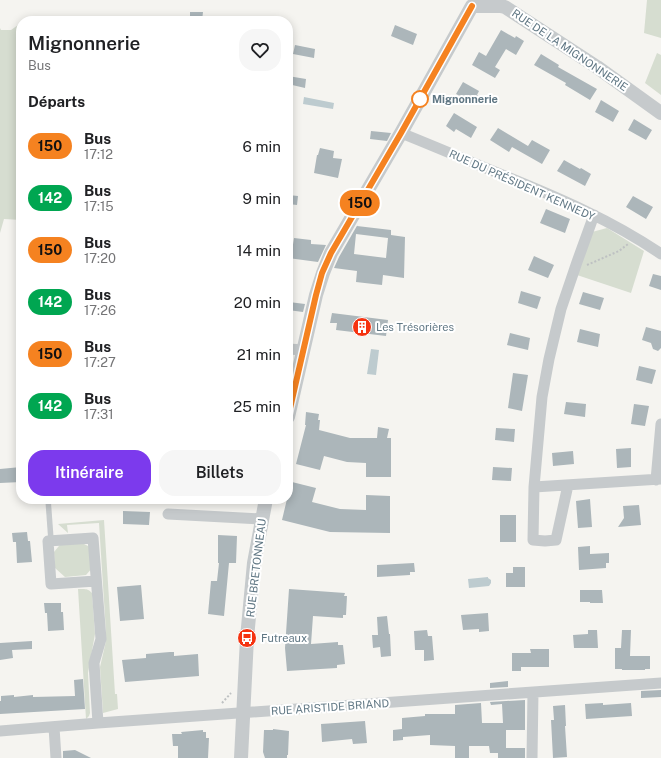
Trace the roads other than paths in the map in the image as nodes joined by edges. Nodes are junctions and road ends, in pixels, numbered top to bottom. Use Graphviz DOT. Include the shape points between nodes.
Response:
graph roads {
  1 [pos="472,3"];
  2 [pos="661,113"];
  3 [pos="401,133"];
  4 [pos="594,215"];
  5 [pos="661,254"];
  6 [pos="293,349"];
  7 [pos="304,350"];
  8 [pos="293,396"];
  9 [pos="661,424"];
  10 [pos="658,480"];
  11 [pos="568,485"];
  12 [pos="534,487"];
  13 [pos="48,504"];
  14 [pos="265,504"];
  15 [pos="168,514"];
  16 [pos="262,519"];
  17 [pos="51,540"];
  18 [pos="96,581"];
  19 [pos="661,683"];
  20 [pos="533,692"];
  21 [pos="243,714"];
  22 [pos="98,723"];
  23 [pos="54,727"];
  24 [pos="0,731"];
  25 [pos="56,758"];
  26 [pos="241,758"];
  27 [pos="532,758"];
  1 -- 2 [label="street, RUE DE LA MIGNONNERIE" via="505,7 597,67"];
  1 -- 3 [label="street"];
  3 -- 4 [label="street, RUE DU PRÉSIDENT KENNEDY"];
  3 -- 7 [label="street" via="322,273"];
  4 -- 5 [label="street, RUE DU PRÉSIDENT KENNEDY"];
  4 -- 12 [label="street" via="561,309 549,359 542,397"];
  6 -- 7 [label="street"];
  7 -- 8 [label="street"];
  9 -- 10 [label="street"];
  10 -- 11 [label="street"];
  11 -- 12 [label="street"];
  11 -- 12 [label="street" via="556,540 545,541 534,540"];
  13 -- 17 [label="lane"];
  14 -- 16 [label="street, RUE BRETONNEAU"];
  15 -- 16 [label="street"];
  16 -- 21 [label="street, RUE BRETONNEAU" via="254,563"];
  17 -- 18 [label="street" via="93,538"];
  17 -- 18 [label="street" via="48,541 51,584"];
  18 -- 22 [label="street" via="101,639 94,663"];
  19 -- 20 [label="street, RUE ARISTIDE BRIAND"];
  20 -- 21 [label="street, RUE ARISTIDE BRIAND"];
  20 -- 27 [label="street"];
  21 -- 22 [label="street, RUE ARISTIDE BRIAND"];
  21 -- 26 [label="street, RUE BRETONNEAU"];
  22 -- 23 [label="street, RUE ARISTIDE BRIAND"];
  23 -- 24 [label="street, RUE ARISTIDE BRIAND"];
  23 -- 25 [label="street"];
}
